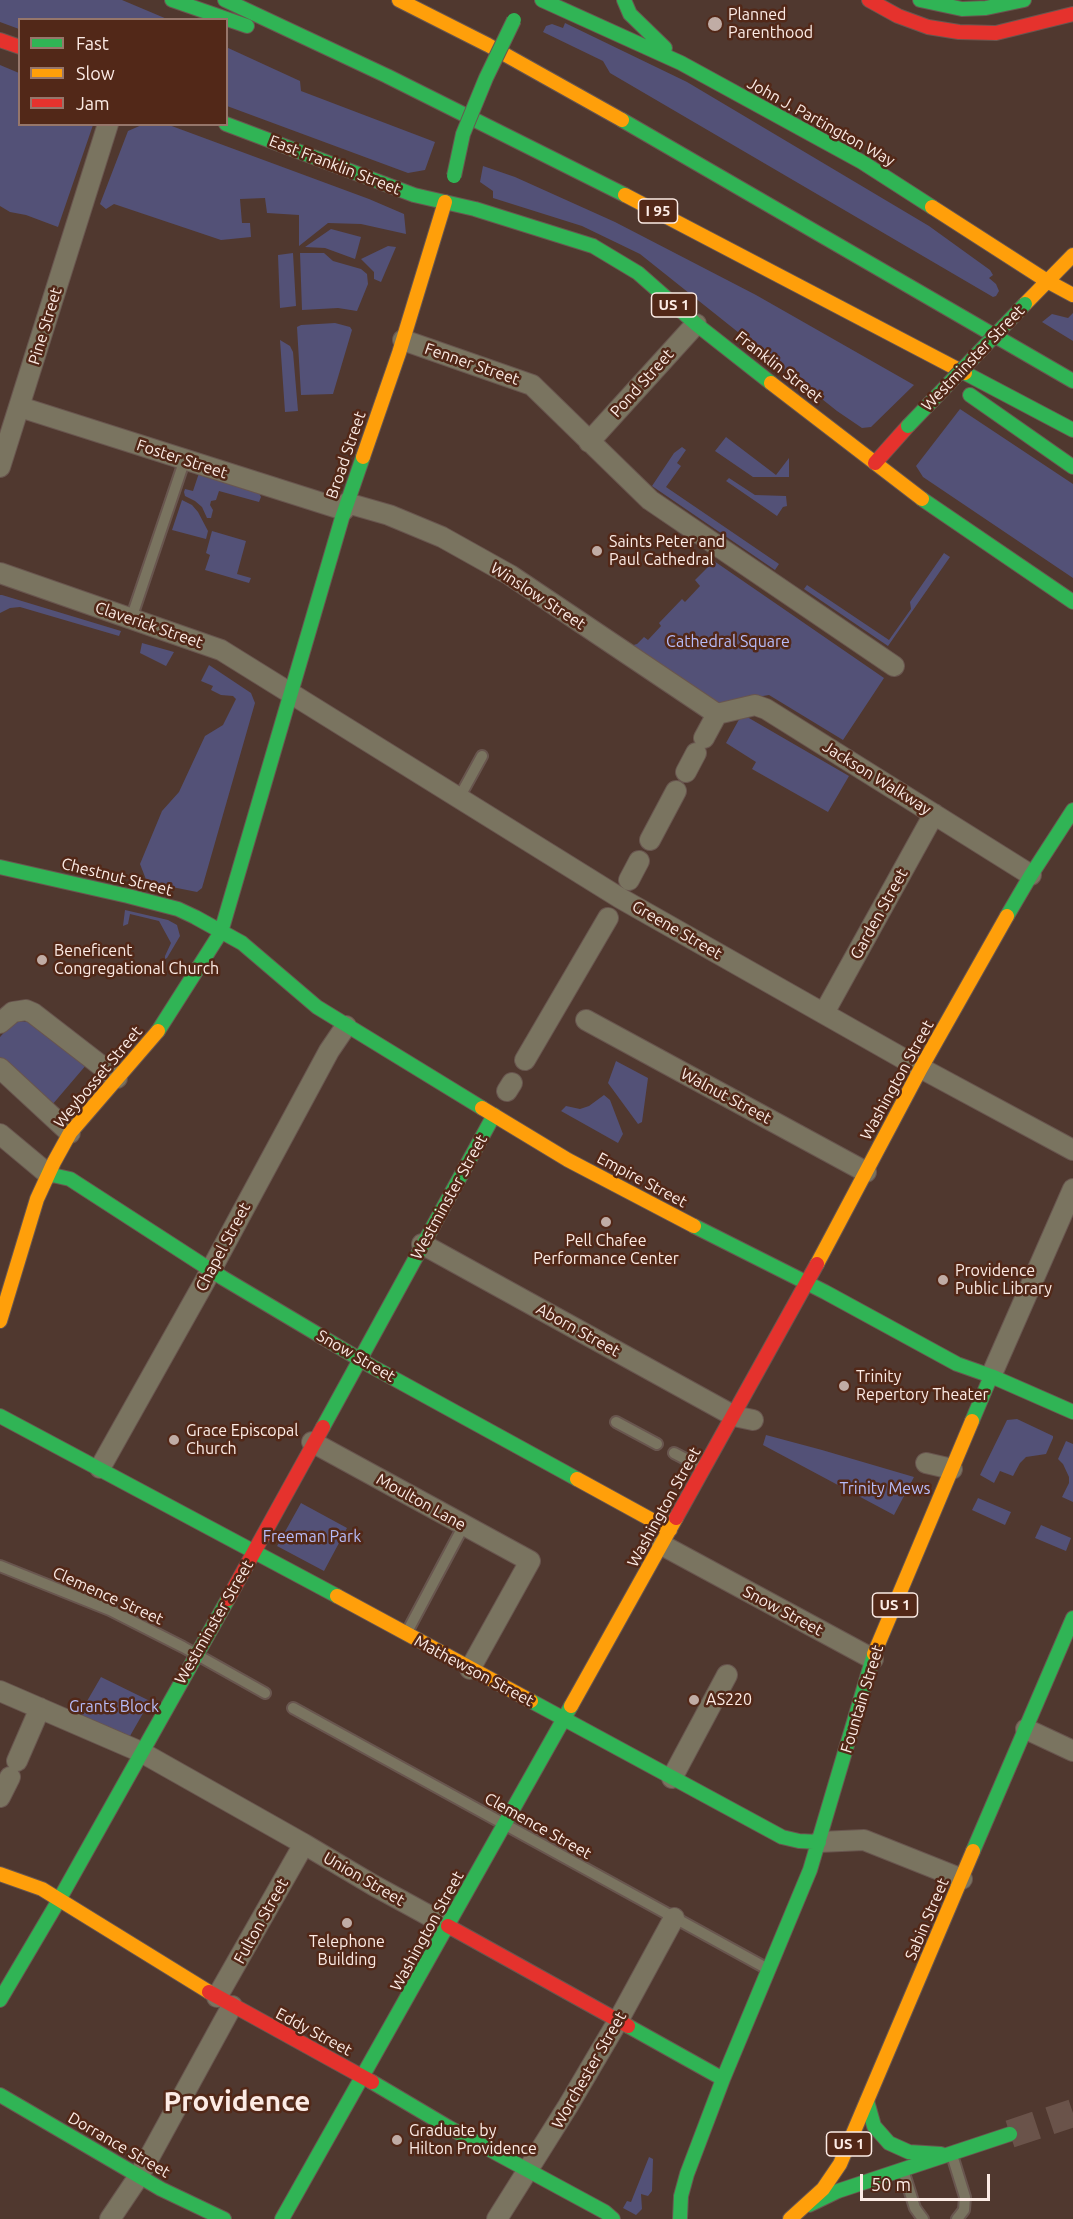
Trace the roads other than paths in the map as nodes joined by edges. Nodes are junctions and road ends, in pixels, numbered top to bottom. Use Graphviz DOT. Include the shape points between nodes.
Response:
graph roads {
  1 [pos="172,0"];
  2 [pos="225,0"];
  3 [pos="399,0"];
  4 [pos="542,0"];
  5 [pos="624,0"];
  6 [pos="869,0"];
  7 [pos="920,0"];
  8 [pos="1024,0"];
  9 [pos="523,8"];
  10 [pos="1073,14"];
  11 [pos="458,15"];
  12 [pos="223,18"];
  13 [pos="228,20"];
  14 [pos="0,40"];
  15 [pos="488,45"];
  16 [pos="18,46"];
  17 [pos="681,63"];
  18 [pos="387,76"];
  19 [pos="228,125"];
  20 [pos="107,126"];
  21 [pos="445,202"];
  22 [pos="1073,255"];
  23 [pos="1047,281"];
  24 [pos="813,292"];
  25 [pos="1073,295"];
  26 [pos="696,324"];
  27 [pos="404,340"];
  28 [pos="1073,381"];
  29 [pos="20,407"];
  30 [pos="1073,430"];
  31 [pos="589,442"];
  32 [pos="185,459"];
  33 [pos="875,463"];
  34 [pos="0,467"];
  35 [pos="1073,467"];
  36 [pos="346,507"];
  37 [pos="0,573"];
  38 [pos="1073,602"];
  39 [pos="131,619"];
  40 [pos="894,666"];
  41 [pos="290,693"];
  42 [pos="717,714"];
  43 [pos="482,756"];
  44 [pos="686,772"];
  45 [pos="676,790"];
  46 [pos="459,798"];
  47 [pos="1073,810"];
  48 [pos="933,814"];
  49 [pos="650,840"];
  50 [pos="639,861"];
  51 [pos="0,867"];
  52 [pos="1031,875"];
  53 [pos="629,880"];
  54 [pos="608,918"];
  55 [pos="221,932"];
  56 [pos="824,1013"];
  57 [pos="586,1020"];
  58 [pos="0,1023"];
  59 [pos="346,1026"];
  60 [pos="525,1060"];
  61 [pos="0,1068"];
  62 [pos="921,1068"];
  63 [pos="117,1078"];
  64 [pos="494,1115"];
  65 [pos="70,1133"];
  66 [pos="0,1134"];
  67 [pos="1073,1150"];
  68 [pos="866,1172"];
  69 [pos="48,1174"];
  70 [pos="1073,1189"];
  71 [pos="422,1244"];
  72 [pos="210,1270"];
  73 [pos="806,1284"];
  74 [pos="0,1321"];
  75 [pos="359,1359"];
  76 [pos="991,1376"];
  77 [pos="1073,1412"];
  78 [pos="0,1416"];
  79 [pos="734,1416"];
  80 [pos="753,1420"];
  81 [pos="616,1422"];
  82 [pos="312,1442"];
  83 [pos="657,1444"];
  84 [pos="674,1453"];
  85 [pos="926,1463"];
  86 [pos="100,1468"];
  87 [pos="704,1469"];
  88 [pos="952,1469"];
  89 [pos="464,1526"];
  90 [pos="666,1537"];
  91 [pos="254,1552"];
  92 [pos="0,1566"];
  93 [pos="1073,1618"];
  94 [pos="406,1634"];
  95 [pos="196,1655"];
  96 [pos="873,1659"];
  97 [pos="470,1669"];
  98 [pos="727,1676"];
  99 [pos="0,1691"];
  100 [pos="265,1693"];
  101 [pos="40,1708"];
  102 [pos="292,1708"];
  103 [pos="564,1719"];
  104 [pos="1026,1729"];
  105 [pos="1073,1751"];
  106 [pos="141,1752"];
  107 [pos="672,1778"];
  108 [pos="0,1797"];
  109 [pos="505,1825"];
  110 [pos="819,1842"];
  111 [pos="304,1844"];
  112 [pos="0,1874"];
  113 [pos="962,1879"];
  114 [pos="58,1900"];
  115 [pos="674,1918"];
  116 [pos="448,1926"];
  117 [pos="769,1970"];
  118 [pos="0,2000"];
  119 [pos="225,2002"];
  120 [pos="618,2020"];
  121 [pos="364,2077"];
  122 [pos="723,2079"];
  123 [pos="0,2094"];
  124 [pos="867,2101"];
  125 [pos="1010,2134"];
  126 [pos="952,2154"];
  127 [pos="528,2170"];
  128 [pos="903,2170"];
  129 [pos="139,2176"];
  130 [pos="795,2215"];
  131 [pos="110,2219"];
  132 [pos="119,2219"];
  133 [pos="224,2219"];
  134 [pos="282,2219"];
  135 [pos="497,2219"];
  136 [pos="613,2219"];
  137 [pos="680,2219"];
  138 [pos="923,2219"];
  139 [pos="957,2219"];
  1 -- 12 [label="main road"];
  2 -- 18 [label="main road, I 95"];
  3 -- 15 [label="main road"];
  4 -- 17 [label="main road, John J. Partington Way"];
  5 -- 17 [label="main road" via="630,14"];
  6 -- 10 [label="main road" via="928,27 959,32 996,33"];
  7 -- 8 [label="main road" via="962,9"];
  9 -- 21 [label="main road, Broad Street, bridge" via="486,78 464,134"];
  11 -- 15 [label="main road"];
  13 -- 18 [label="main road"];
  14 -- 16 [label="main road"];
  15 -- 28 [label="main road"];
  17 -- 23 [label="main road, John J. Partington Way" via="862,162"];
  18 -- 24 [label="main road, I 95"];
  19 -- 21 [label="main road, East Franklin Street" via="414,195"];
  20 -- 29 [label="street, Pine Street"];
  21 -- 26 [label="main road, Franklin Street / US 1" via="593,246 638,273"];
  21 -- 27 [label="main road, Broad Street"];
  22 -- 23 [label="main road, Westminster Street"];
  23 -- 25 [label="main road, John J. Partington Way"];
  23 -- 33 [label="main road, Westminster Street, bridge"];
  24 -- 30 [label="main road, I 95"];
  24 -- 35 [label="main road"];
  26 -- 31 [label="street, Pond Street"];
  26 -- 33 [label="main road, Franklin Street / US 1"];
  27 -- 31 [label="street, Fenner Street" via="532,385"];
  27 -- 36 [label="main road, Broad Street"];
  29 -- 32 [label="street, Foster Street"];
  29 -- 34 [label="street, Pine Street"];
  31 -- 40 [label="street" via="650,500"];
  32 -- 36 [label="street, Foster Street"];
  32 -- 39 [label="lane"];
  33 -- 38 [label="main road, Franklin Street / US 1" via="933,508"];
  36 -- 41 [label="main road, Broad Street"];
  36 -- 42 [label="street, Winslow Street" via="389,515 442,537 510,575"];
  37 -- 39 [label="street, Claverick Street"];
  39 -- 41 [label="street, Claverick Street" via="221,650"];
  41 -- 46 [label="street, Greene Street"];
  41 -- 55 [label="main road, Broad Street"];
  42 -- 44 [label="street"];
  42 -- 48 [label="street, Jackson Walkway" via="760,706"];
  43 -- 46 [label="lane"];
  45 -- 49 [label="street"];
  46 -- 56 [label="street, Greene Street" via="620,898"];
  47 -- 52 [label="main road, Washington Street"];
  48 -- 52 [label="street, Jackson Walkway"];
  48 -- 56 [label="street, Garden Street"];
  50 -- 53 [label="street"];
  51 -- 55 [label="main road, Chestnut Street" via="178,909"];
  52 -- 62 [label="main road, Washington Street"];
  54 -- 60 [label="street"];
  55 -- 59 [label="main road, Empire Street" via="242,943 317,1007"];
  55 -- 63 [label="main road, Weybosset Street" via="151,1041"];
  56 -- 62 [label="street, Greene Street"];
  57 -- 68 [label="street, Walnut Street"];
  58 -- 63 [label="street" via="19,1010 33,1013"];
  59 -- 64 [label="main road, Empire Street"];
  59 -- 72 [label="street, Chapel Street"];
  61 -- 65 [label="street"];
  62 -- 67 [label="street, Greene Street"];
  62 -- 68 [label="main road, Washington Street"];
  63 -- 65 [label="main road, Weybosset Street"];
  64 -- 71 [label="main road, Westminster Street"];
  64 -- 73 [label="main road, Empire Street" via="611,1183"];
  65 -- 69 [label="main road, Weybosset Street"];
  66 -- 69 [label="street"];
  68 -- 73 [label="main road, Washington Street"];
  69 -- 72 [label="main road, Snow Street" via="70,1179"];
  69 -- 74 [label="main road, Weybosset Street"];
  70 -- 76 [label="street, Fountain Street"];
  71 -- 75 [label="main road, Westminster Street"];
  71 -- 79 [label="street, Aborn Street"];
  72 -- 75 [label="main road, Snow Street"];
  72 -- 86 [label="street, Chapel Street"];
  73 -- 76 [label="main road, Empire Street" via="957,1364"];
  73 -- 79 [label="main road, Washington Street"];
  75 -- 82 [label="main road, Westminster Street"];
  75 -- 90 [label="main road, Snow Street"];
  76 -- 77 [label="main road, Empire Street"];
  76 -- 88 [label="main road, Fountain Street / US 1"];
  78 -- 86 [label="main road, Mathewson Street"];
  79 -- 80 [label="street, Aborn Street"];
  79 -- 87 [label="main road, Washington Street"];
  81 -- 83 [label="lane"];
  82 -- 89 [label="street, Moulton Lane"];
  82 -- 91 [label="main road, Westminster Street"];
  84 -- 87 [label="lane"];
  85 -- 88 [label="street"];
  86 -- 91 [label="main road, Mathewson Street"];
  87 -- 90 [label="main road, Washington Street"];
  88 -- 96 [label="main road, Fountain Street / US 1"];
  89 -- 94 [label="lane"];
  89 -- 97 [label="street, Moulton Lane" via="530,1561"];
  90 -- 96 [label="street, Snow Street"];
  90 -- 103 [label="main road, Washington Street"];
  91 -- 94 [label="main road, Mathewson Street"];
  91 -- 95 [label="main road, Westminster Street"];
  92 -- 95 [label="lane, Clemence Street" via="110,1610"];
  93 -- 104 [label="main road, Sabin Street / US 1"];
  94 -- 97 [label="main road, Mathewson Street"];
  95 -- 100 [label="lane, Clemence Street"];
  95 -- 106 [label="main road, Westminster Street"];
  96 -- 110 [label="main road, Fountain Street / US 1"];
  97 -- 103 [label="main road, Mathewson Street"];
  98 -- 107 [label="street"];
  99 -- 101 [label="street, Union Street"];
  101 -- 106 [label="street, Union Street"];
  101 -- 108 [label="street"];
  102 -- 109 [label="lane, Clemence Street"];
  103 -- 107 [label="main road, Mathewson Street"];
  103 -- 109 [label="main road, Washington Street"];
  104 -- 105 [label="street"];
  104 -- 113 [label="main road, Sabin Street / US 1"];
  106 -- 111 [label="street, Union Street"];
  106 -- 114 [label="main road, Westminster Street"];
  107 -- 110 [label="main road, Mathewson Street" via="782,1837"];
  109 -- 115 [label="lane, Clemence Street"];
  109 -- 116 [label="main road, Washington Street"];
  110 -- 113 [label="street, Mathewson Street" via="864,1840"];
  110 -- 117 [label="main road, Fountain Street / US 1"];
  111 -- 116 [label="street, Union Street"];
  111 -- 119 [label="street, Fulton Street"];
  112 -- 114 [label="main road, Eddy Street" via="42,1889"];
  113 -- 124 [label="main road, Sabin Street / US 1"];
  114 -- 118 [label="main road, Westminster Street"];
  114 -- 119 [label="main road, Eddy Street"];
  115 -- 117 [label="lane, Clemence Street"];
  115 -- 120 [label="street, Worchester Street"];
  116 -- 120 [label="main road, Union Street"];
  116 -- 121 [label="main road, Washington Street"];
  117 -- 122 [label="main road, Fountain Street / US 1"];
  119 -- 121 [label="main road, Eddy Street"];
  119 -- 129 [label="street, Fulton Street"];
  120 -- 122 [label="main road, Union Street"];
  120 -- 127 [label="street, Worchester Street"];
  121 -- 127 [label="main road, Eddy Street"];
  121 -- 134 [label="main road, Washington Street"];
  122 -- 137 [label="main road, Fountain Street / US 1" via="683,2184"];
  123 -- 129 [label="main road, Dorrance Street"];
  124 -- 126 [label="main road" via="874,2126 889,2143 918,2153"];
  124 -- 130 [label="main road, Sabin Street / US 1" via="835,2174"];
  125 -- 126 [label="main road"];
  126 -- 128 [label="main road"];
  126 -- 139 [label="lane" via="967,2184 964,2210"];
  127 -- 135 [label="street, Worchester Street"];
  127 -- 136 [label="main road, Eddy Street"];
  128 -- 130 [label="main road" via="838,2191"];
  128 -- 138 [label="lane" via="915,2208"];
  129 -- 131 [label="street, Fulton Street"];
  129 -- 132 [label="lane, Fulton Street"];
  129 -- 133 [label="main road, Dorrance Street"];
}
